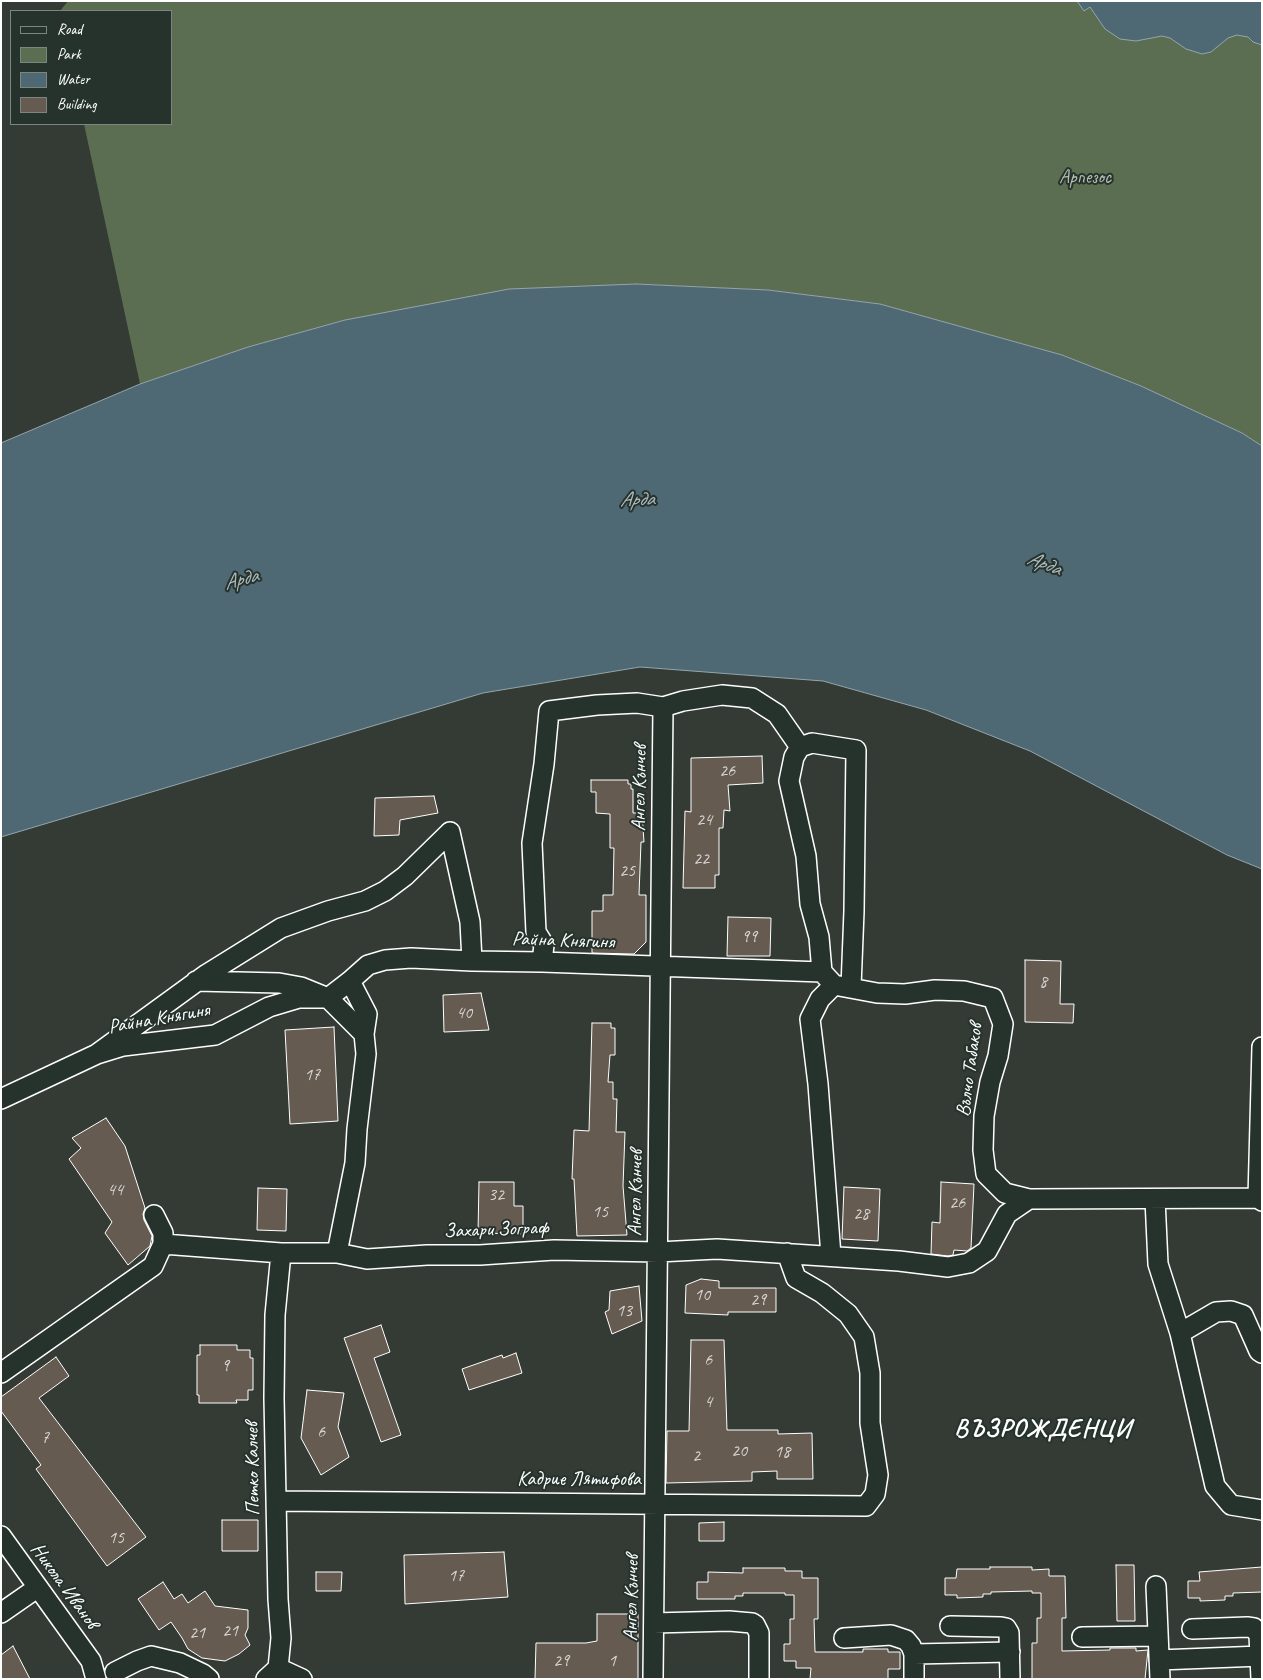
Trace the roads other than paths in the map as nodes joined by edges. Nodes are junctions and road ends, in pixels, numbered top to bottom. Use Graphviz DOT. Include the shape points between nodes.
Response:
graph roads {
  1 [pos="663,707"];
  2 [pos="800,747"];
  3 [pos="472,962"];
  4 [pos="542,962"];
  5 [pos="660,967"];
  6 [pos="350,981"];
  7 [pos="836,981"];
  8 [pos="196,982"];
  9 [pos="328,998"];
  10 [pos="993,998"];
  11 [pos="364,1034"];
  12 [pos="1262,1047"];
  13 [pos="96,1054"];
  14 [pos="1,1099"];
  15 [pos="1029,1199"];
  16 [pos="1155,1199"];
  17 [pos="1260,1199"];
  18 [pos="154,1215"];
  19 [pos="163,1244"];
  20 [pos="658,1252"];
  21 [pos="281,1253"];
  22 [pos="337,1253"];
  23 [pos="786,1253"];
  24 [pos="831,1256"];
  25 [pos="1180,1333"];
  26 [pos="1262,1353"];
  27 [pos="1,1373"];
  28 [pos="276,1501"];
  29 [pos="655,1503"];
  30 [pos="1262,1510"];
  31 [pos="1,1536"];
  32 [pos="1156,1586"];
  33 [pos="37,1588"];
  34 [pos="1,1613"];
  35 [pos="654,1623"];
  36 [pos="950,1626"];
  37 [pos="1192,1629"];
  38 [pos="1158,1636"];
  39 [pos="1082,1637"];
  40 [pos="844,1638"];
  41 [pos="1010,1652"];
  42 [pos="914,1654"];
  43 [pos="1261,1656"];
  44 [pos="93,1670"];
  45 [pos="1160,1670"];
  46 [pos="272,1673"];
  47 [pos="119,1675"];
  48 [pos="210,1679"];
  49 [pos="302,1679"];
  50 [pos="653,1679"];
  51 [pos="759,1679"];
  52 [pos="914,1679"];
  53 [pos="1010,1679"];
  54 [pos="1261,1679"];
  1 -- 2 [label="street" via="722,695 752,698 777,714"];
  1 -- 4 [label="street" via="637,703 549,711 532,842 536,932 544,945"];
  1 -- 5 [label="street, Ангел Кънчев"];
  2 -- 7 [label="street" via="794,757 789,781 806,856 810,904"];
  2 -- 7 [label="street" via="812,744 856,750 854,911"];
  3 -- 4 [label="street, Райна Княгиня"];
  3 -- 6 [label="street, Райна Княгиня" via="411,958 386,960 368,965"];
  3 -- 8 [label="street" via="470,922 450,832 385,891 365,901 281,928"];
  4 -- 5 [label="street, Райна Княгиня"];
  5 -- 7 [label="street, Райна Княгиня"];
  5 -- 20 [label="street, Ангел Кънчев"];
  6 -- 9 [label="street, Райна Княгиня"];
  6 -- 11 [label="street" via="367,1014"];
  7 -- 10 [label="street, Райна Княгиня" via="878,993 964,991"];
  7 -- 24 [label="street" via="820,999 810,1018"];
  8 -- 9 [label="street" via="279,983 301,987"];
  8 -- 13 [label="street"];
  9 -- 11 [label="street"];
  9 -- 13 [label="street, Райна Княгиня" via="300,998 268,1007 215,1035 123,1046"];
  10 -- 15 [label="street, Вълчо Табаков" via="1003,1024 984,1116 986,1174 1006,1193"];
  11 -- 22 [label="street" via="366,1054 356,1163"];
  12 -- 17 [label="street"];
  13 -- 14 [label="street, Райна Княгиня"];
  15 -- 16 [label="street, Вълчо Табаков"];
  15 -- 24 [label="street, Захари Зограф" via="1007,1214 987,1251 969,1263 948,1267"];
  16 -- 17 [label="street, Вълчо Табаков"];
  16 -- 25 [label="street" via="1158,1264"];
  18 -- 19 [label="street" via="163,1233"];
  19 -- 21 [label="street, Захари Зограф"];
  19 -- 27 [label="street" via="153,1266"];
  20 -- 22 [label="street, Захари Зограф" via="554,1250 367,1259"];
  20 -- 23 [label="street, Захари Зограф" via="717,1248"];
  20 -- 29 [label="street, Ангел Кънчев"];
  21 -- 22 [label="street, Захари Зограф"];
  21 -- 28 [label="street, Петко Калчев" via="274,1398"];
  23 -- 24 [label="street, Захари Зограф"];
  23 -- 29 [label="street, Кадрие Лятифова" via="796,1278 848,1314 864,1337 870,1372 870,1423 878,1475 875,1494 866,1506"];
  25 -- 26 [label="street" via="1216,1312 1231,1311 1243,1315"];
  25 -- 30 [label="street" via="1215,1486 1231,1505"];
  28 -- 29 [label="street, Кадрие Лятифова"];
  28 -- 46 [label="street, Петко Калчев" via="281,1638"];
  29 -- 35 [label="street, Ангел Кънчев"];
  31 -- 33 [label="street, Никола Иванов"];
  32 -- 38 [label="street"];
  33 -- 34 [label="street"];
  33 -- 44 [label="street, Никола Иванов"];
  35 -- 50 [label="street, Ангел Кънчев"];
  35 -- 51 [label="street" via="752,1623 759,1633"];
  36 -- 41 [label="street" via="1006,1628"];
  37 -- 43 [label="street" via="1254,1628 1259,1635"];
  38 -- 39 [label="street"];
  38 -- 45 [label="street"];
  40 -- 42 [label="street" via="899,1637 906,1640"];
  41 -- 42 [label="street"];
  41 -- 53 [label="street"];
  42 -- 52 [label="street"];
  43 -- 45 [label="street"];
  43 -- 54 [label="street"];
  44 -- 47 [label="street" via="106,1665"];
  46 -- 49 [label="street"];
  47 -- 48 [label="street" via="136,1661 151,1656 180,1663"];
}
